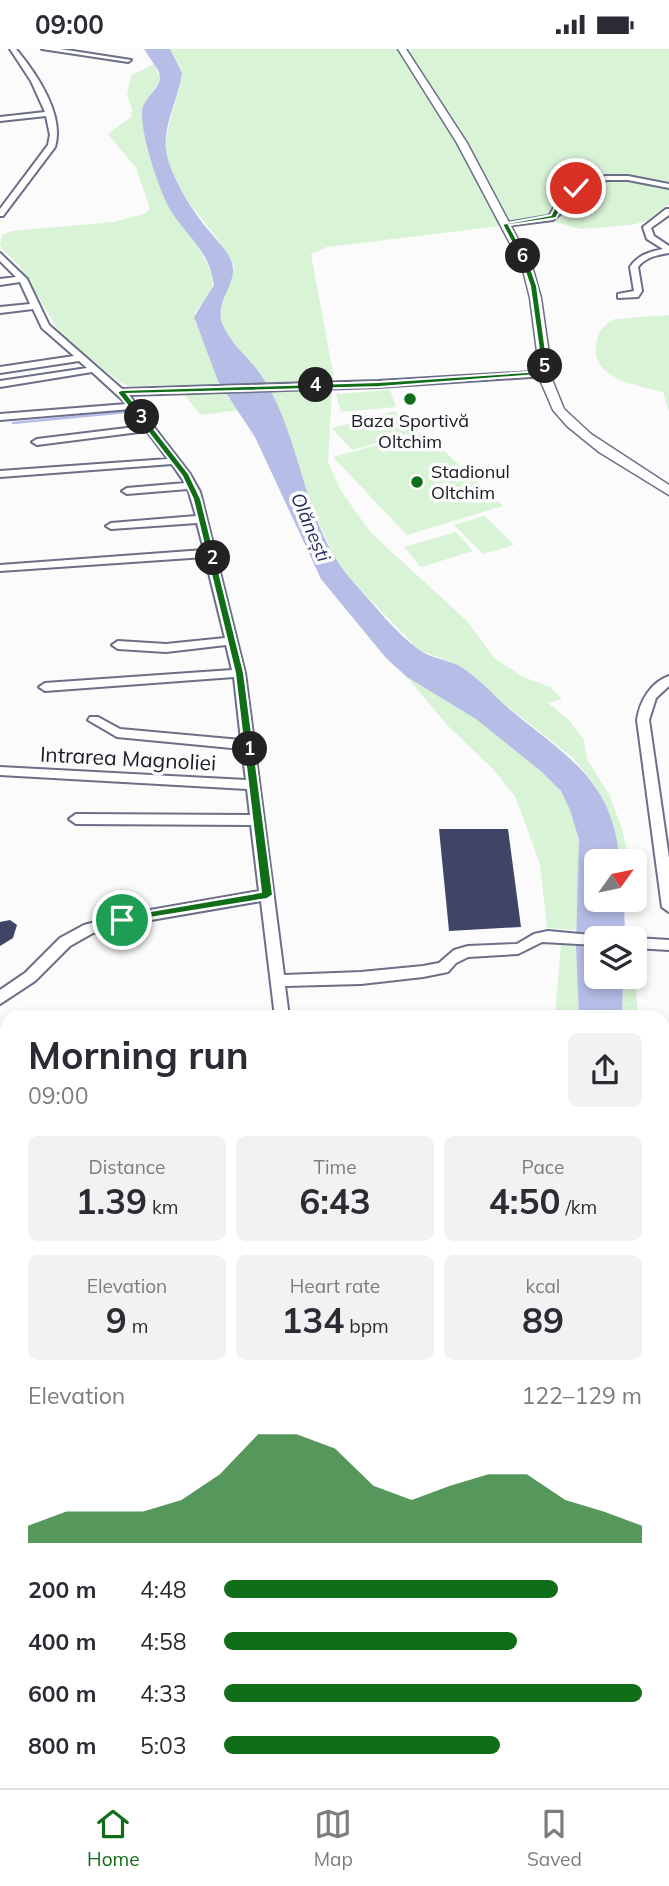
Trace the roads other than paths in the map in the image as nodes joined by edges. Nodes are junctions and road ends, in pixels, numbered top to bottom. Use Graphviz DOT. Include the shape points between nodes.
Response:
graph roads {
  1 [pos="45,49"];
  2 [pos="402,49"];
  3 [pos="15,54"];
  4 [pos="128,60"];
  5 [pos="48,114"];
  6 [pos="0,119"];
  7 [pos="669,186"];
  8 [pos="1,211"];
  9 [pos="669,211"];
  10 [pos="505,224"];
  11 [pos="669,250"];
  12 [pos="0,256"];
  13 [pos="23,279"];
  14 [pos="0,282"];
  15 [pos="621,296"];
  16 [pos="34,306"];
  17 [pos="0,310"];
  18 [pos="81,358"];
  19 [pos="95,369"];
  20 [pos="0,370"];
  21 [pos="546,373"];
  22 [pos="0,384"];
  23 [pos="121,392"];
  24 [pos="134,406"];
  25 [pos="0,417"];
  26 [pos="150,428"];
  27 [pos="37,442"];
  28 [pos="175,461"];
  29 [pos="0,474"];
  30 [pos="192,486"];
  31 [pos="127,491"];
  32 [pos="669,491"];
  33 [pos="202,519"];
  34 [pos="111,526"];
  35 [pos="211,552"];
  36 [pos="0,568"];
  37 [pos="233,641"];
  38 [pos="118,645"];
  39 [pos="239,673"];
  40 [pos="669,680"];
  41 [pos="45,687"];
  42 [pos="94,720"];
  43 [pos="249,745"];
  44 [pos="0,771"];
  45 [pos="254,785"];
  46 [pos="76,820"];
  47 [pos="258,820"];
  48 [pos="267,895"];
  49 [pos="669,907"];
  50 [pos="584,939"];
  51 [pos="278,981"];
  52 [pos="0,998"];
  53 [pos="281,1010"];
  1 -- 4 [label="street"];
  2 -- 10 [label="main road" via="453,128"];
  3 -- 5 [label="street" via="30,71"];
  5 -- 6 [label="street"];
  5 -- 8 [label="street" via="55,135 52,145"];
  7 -- 10 [label="street" via="628,178 599,180 568,192 550,218"];
  9 -- 11 [label="street" via="647,227 650,237"];
  10 -- 21 [label="main road" via="534,286"];
  11 -- 15 [label="street" via="637,262 638,291"];
  12 -- 13 [label="street"];
  13 -- 14 [label="street"];
  13 -- 16 [label="street"];
  16 -- 17 [label="street"];
  16 -- 18 [label="street" via="45,326"];
  18 -- 19 [label="street"];
  18 -- 20 [label="street"];
  19 -- 22 [label="street"];
  19 -- 23 [label="street"];
  21 -- 23 [label="street" via="379,384"];
  21 -- 32 [label="main road" via="552,398 570,423"];
  23 -- 24 [label="street"];
  24 -- 25 [label="street"];
  24 -- 26 [label="street"];
  26 -- 27 [label="street"];
  26 -- 28 [label="street"];
  28 -- 29 [label="street"];
  28 -- 30 [label="street"];
  30 -- 31 [label="street"];
  30 -- 33 [label="street"];
  33 -- 34 [label="street"];
  33 -- 35 [label="street"];
  35 -- 36 [label="street"];
  35 -- 37 [label="street"];
  37 -- 38 [label="street" via="166,648"];
  37 -- 39 [label="street"];
  39 -- 41 [label="street"];
  39 -- 43 [label="street"];
  40 -- 49 [label="street" via="647,701 643,720"];
  42 -- 43 [label="street" via="117,733"];
  43 -- 45 [label="street"];
  44 -- 45 [label="street, Intrarea Magnoliei"];
  45 -- 47 [label="street"];
  46 -- 47 [label="street"];
  47 -- 48 [label="street"];
  48 -- 51 [label="street"];
  48 -- 52 [label="street" via="89,929 65,942 30,977"];
  50 -- 51 [label="street" via="543,936 516,950 463,951 443,968 424,971"];
  51 -- 53 [label="street"];
}
